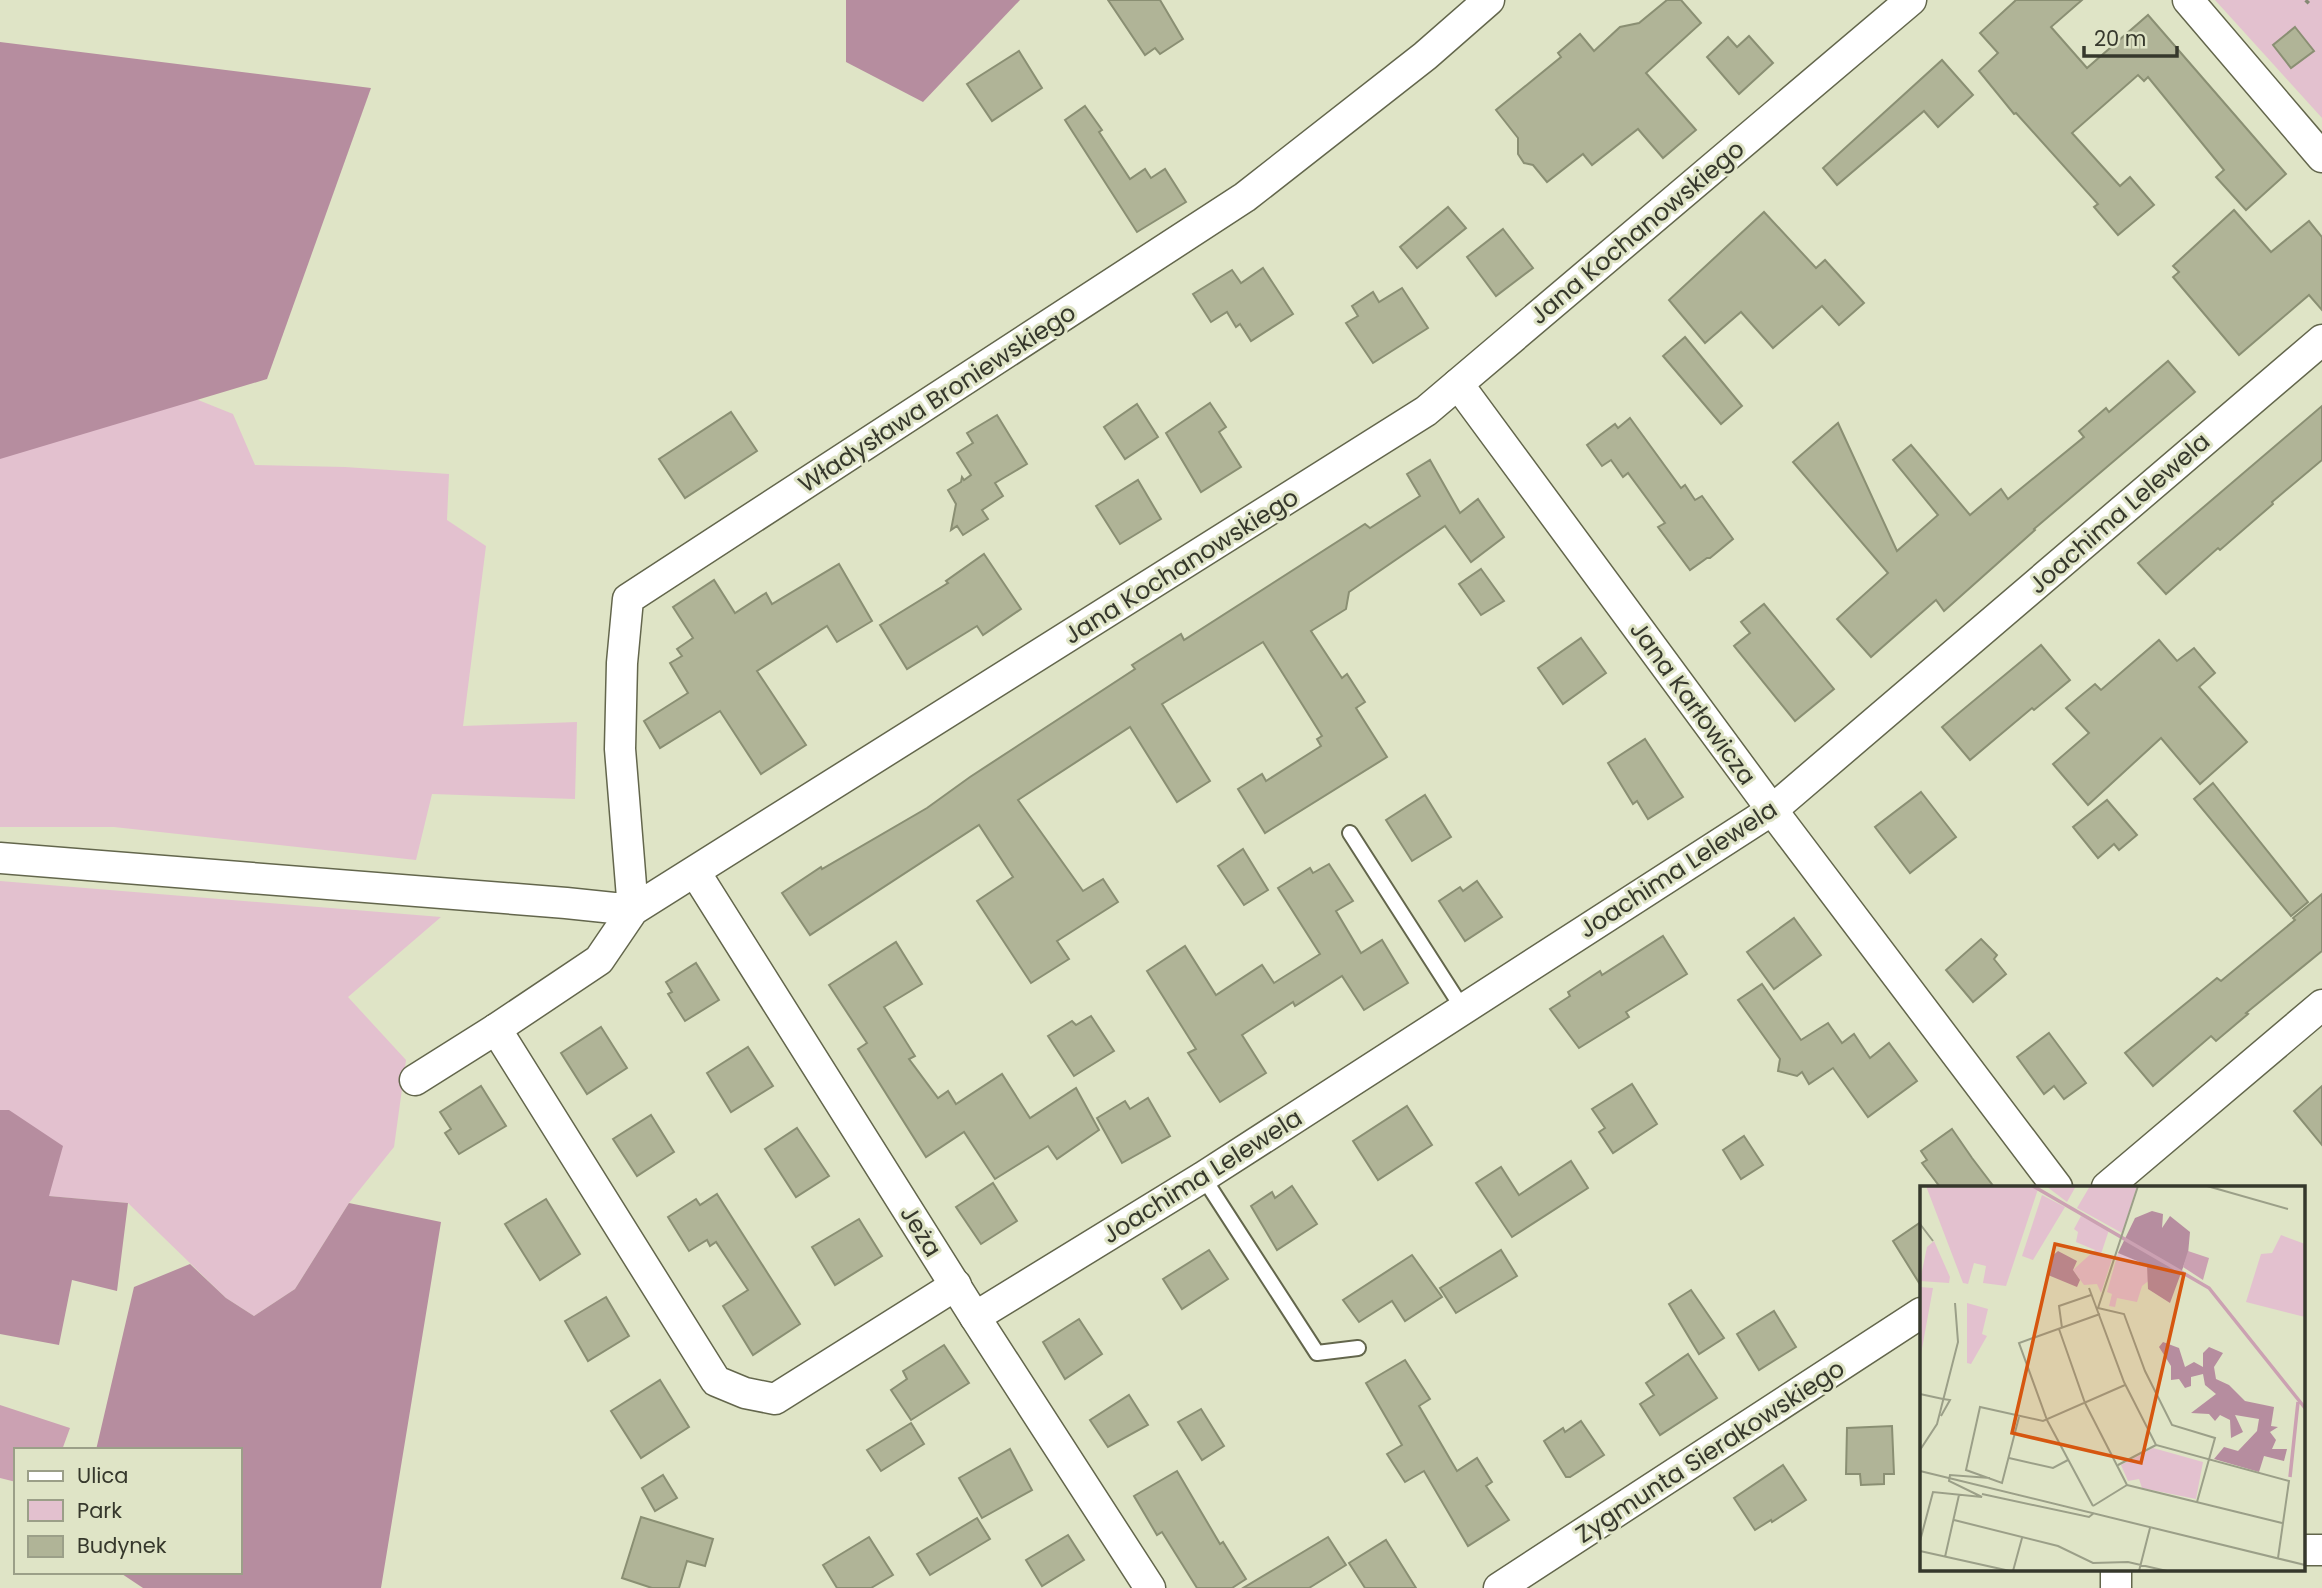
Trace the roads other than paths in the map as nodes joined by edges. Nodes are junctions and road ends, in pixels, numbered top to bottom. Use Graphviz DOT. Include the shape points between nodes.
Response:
graph roads {
  1 [pos="1489,0"];
  2 [pos="1912,0"];
  3 [pos="2188,0"];
  4 [pos="2322,157"];
  5 [pos="2322,340"];
  6 [pos="1458,384"];
  7 [pos="1772,810"];
  8 [pos="1350,833"];
  9 [pos="0,858"];
  10 [pos="695,872"];
  11 [pos="634,910"];
  12 [pos="2322,1005"];
  13 [pos="1462,1009"];
  14 [pos="496,1029"];
  15 [pos="415,1080"];
  16 [pos="1203,1177"];
  17 [pos="2056,1186"];
  18 [pos="2108,1186"];
  19 [pos="956,1285"];
  20 [pos="1920,1314"];
  21 [pos="975,1317"];
  22 [pos="1358,1348"];
  23 [pos="2304,1550"];
  24 [pos="2322,1550"];
  25 [pos="2116,1570"];
  26 [pos="1150,1588"];
  27 [pos="1499,1588"];
  28 [pos="2116,1588"];
  1 -- 11 [label="street, Władysława Broniewskiego" via="1245,197 628,599 620,749"];
  2 -- 6 [label="street, Jana Kochanowskiego"];
  3 -- 4 [label="street"];
  5 -- 7 [label="street, Joachima Lelewela"];
  6 -- 7 [label="street, Jana Karłowicza"];
  6 -- 10 [label="street, Jana Kochanowskiego" via="1426,411"];
  7 -- 13 [label="street, Joachima Lelewela"];
  7 -- 17 [label="street, Jana Karłowicza"];
  8 -- 13 [label="lane"];
  9 -- 11 [label="street"];
  10 -- 11 [label="street, Jana Kochanowskiego"];
  10 -- 19 [label="street, Jeża"];
  11 -- 14 [label="street, Jana Kochanowskiego" via="599,960"];
  12 -- 18 [label="street"];
  13 -- 16 [label="street, Joachima Lelewela"];
  14 -- 15 [label="street, Jana Kochanowskiego"];
  14 -- 19 [label="street" via="716,1381 775,1399"];
  16 -- 21 [label="street, Joachima Lelewela"];
  16 -- 22 [label="lane" via="1317,1353"];
  19 -- 21 [label="street, Jeża"];
  20 -- 27 [label="street, Zygmunta Sierakowskiego"];
  21 -- 26 [label="street, Jeża"];
  23 -- 24 [label="street"];
  25 -- 28 [label="street"];
}
